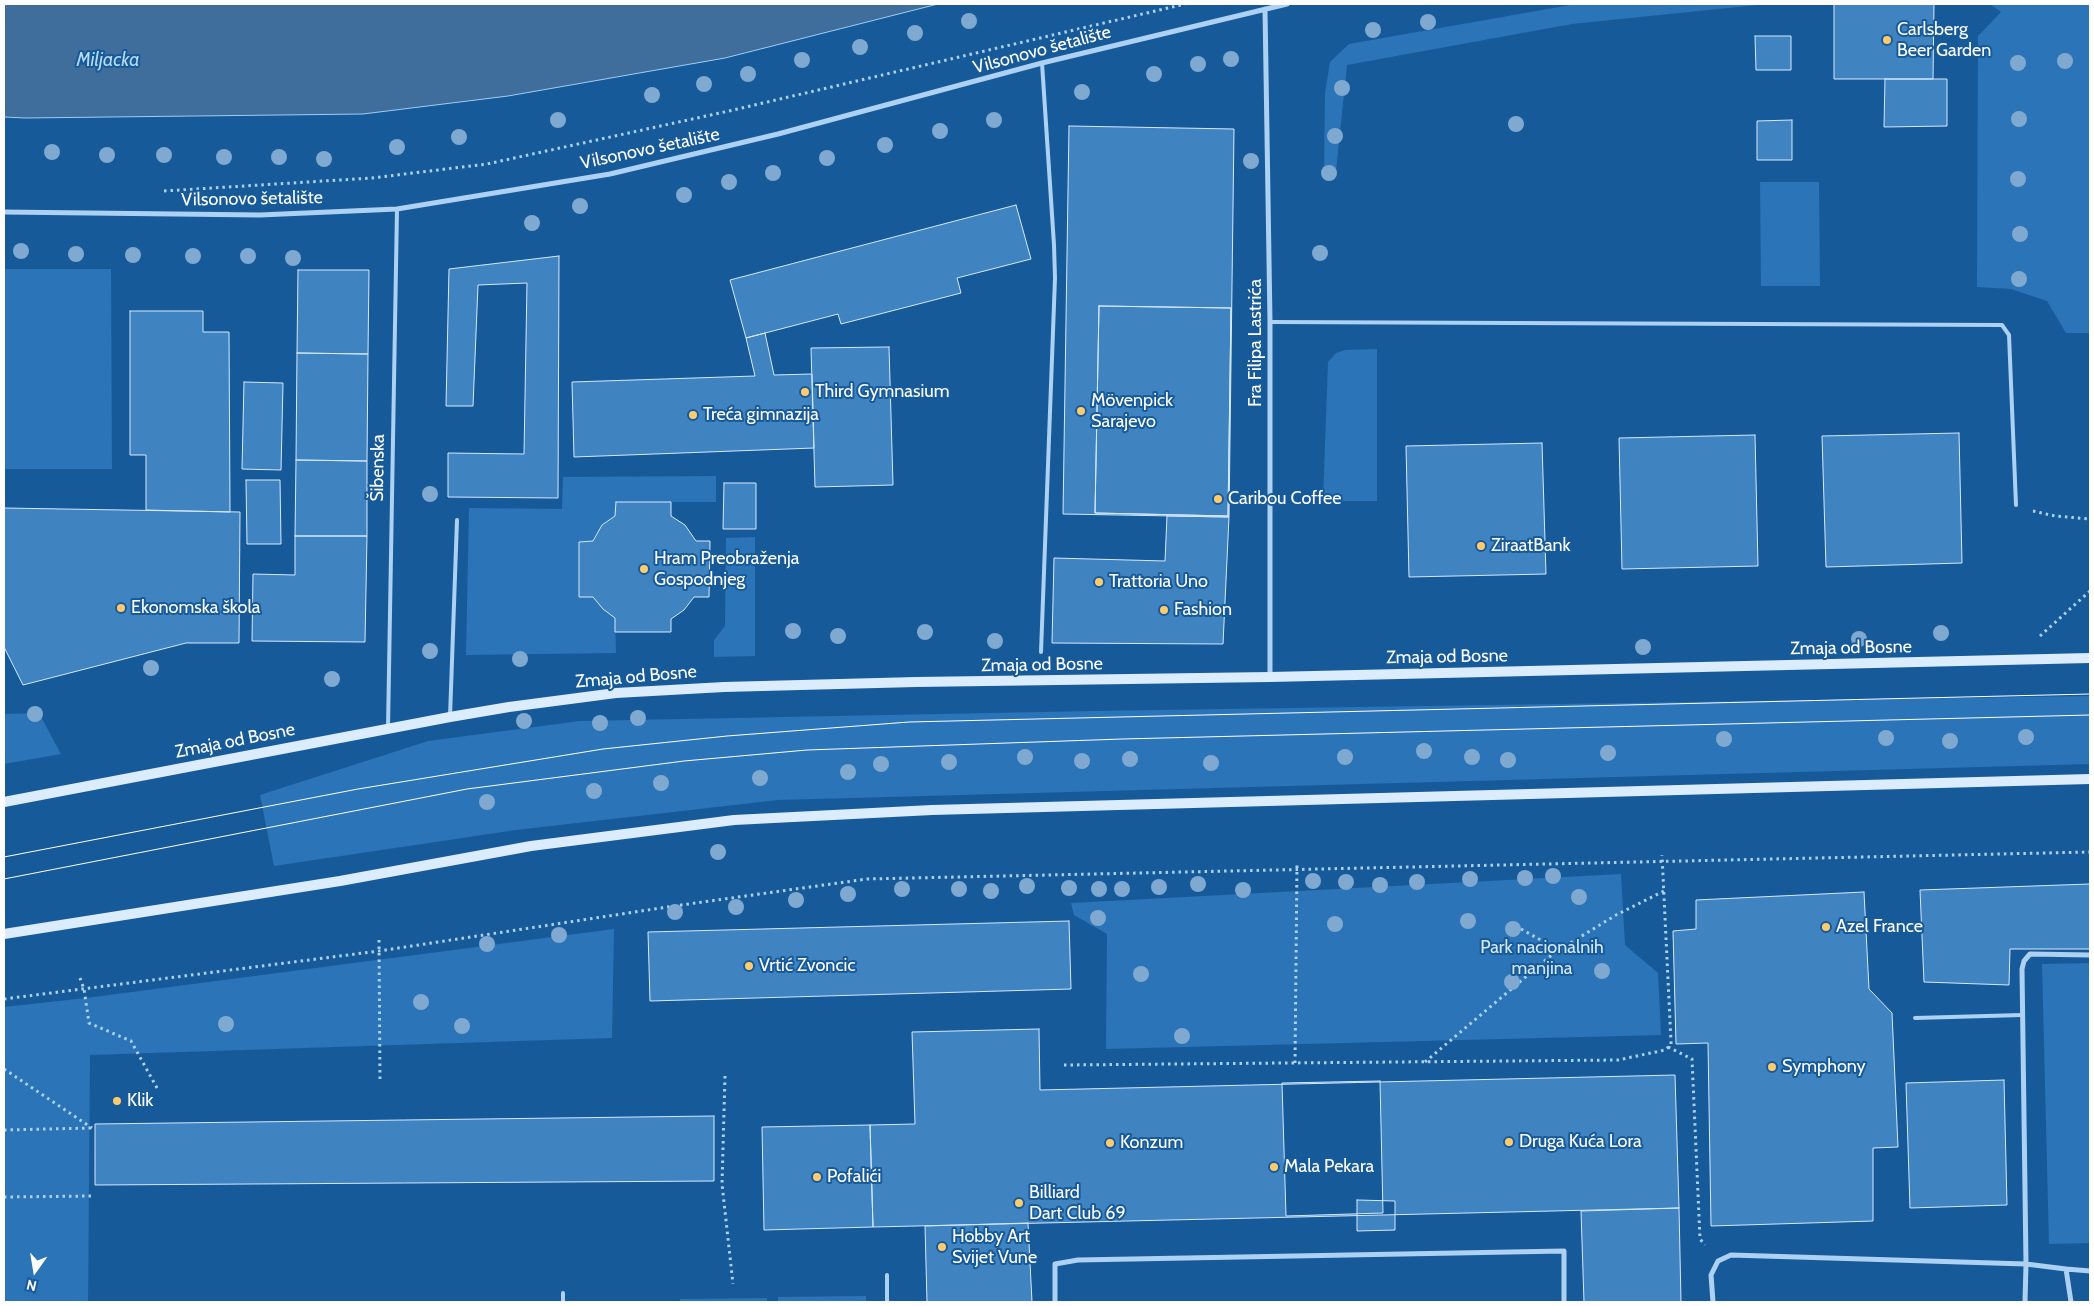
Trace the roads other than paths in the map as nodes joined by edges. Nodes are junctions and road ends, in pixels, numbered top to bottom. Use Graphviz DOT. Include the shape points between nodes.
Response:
graph roads {
  1 [pos="1287,4"];
  2 [pos="1265,9"];
  3 [pos="1042,63"];
  4 [pos="397,209"];
  5 [pos="4,212"];
  6 [pos="1270,322"];
  7 [pos="2016,505"];
  8 [pos="457,520"];
  9 [pos="1041,652"];
  10 [pos="2090,658"];
  11 [pos="1270,677"];
  12 [pos="450,717"];
  13 [pos="388,728"];
  14 [pos="2090,779"];
  15 [pos="4,802"];
  16 [pos="4,934"];
  17 [pos="2090,955"];
  18 [pos="2022,1015"];
  19 [pos="1915,1018"];
  20 [pos="2026,1264"];
  21 [pos="2066,1270"];
  22 [pos="2090,1271"];
  23 [pos="887,1275"];
  24 [pos="563,1293"];
  25 [pos="563,1302"];
  26 [pos="888,1302"];
  27 [pos="1055,1302"];
  28 [pos="1564,1302"];
  29 [pos="1713,1302"];
  30 [pos="2025,1302"];
  31 [pos="2071,1302"];
  1 -- 2 [label="street, Vilsonovo šetalište"];
  2 -- 3 [label="street, Vilsonovo šetalište"];
  2 -- 6 [label="street, Fra Filipa Lastrića"];
  3 -- 4 [label="street, Vilsonovo šetalište" via="778,134 619,172"];
  3 -- 9 [label="lane" via="1055,278"];
  4 -- 5 [label="street, Vilsonovo šetalište" via="260,215"];
  4 -- 13 [label="lane, Šibenska"];
  6 -- 7 [label="lane" via="2002,325 2009,335"];
  6 -- 11 [label="street, Fra Filipa Lastrića"];
  8 -- 12 [label="lane"];
  10 -- 11 [label="main road, Zmaja od Bosne"];
  11 -- 12 [label="main road, Zmaja od Bosne" via="724,687 616,693"];
  12 -- 13 [label="main road, Zmaja od Bosne"];
  13 -- 15 [label="main road, Zmaja od Bosne"];
  14 -- 16 [label="main road" via="951,810 734,820 531,846 340,881"];
  17 -- 18 [label="street" via="2030,954 2022,969"];
  18 -- 19 [label="lane"];
  18 -- 20 [label="street"];
  20 -- 21 [label="street"];
  20 -- 29 [label="street" via="1731,1255 1718,1261 1711,1275"];
  20 -- 30 [label="street"];
  21 -- 22 [label="street"];
  21 -- 31 [label="street"];
  23 -- 26 [label="lane"];
  24 -- 25 [label="lane"];
  27 -- 28 [label="street" via="1055,1264 1078,1260 1564,1252"];
}
